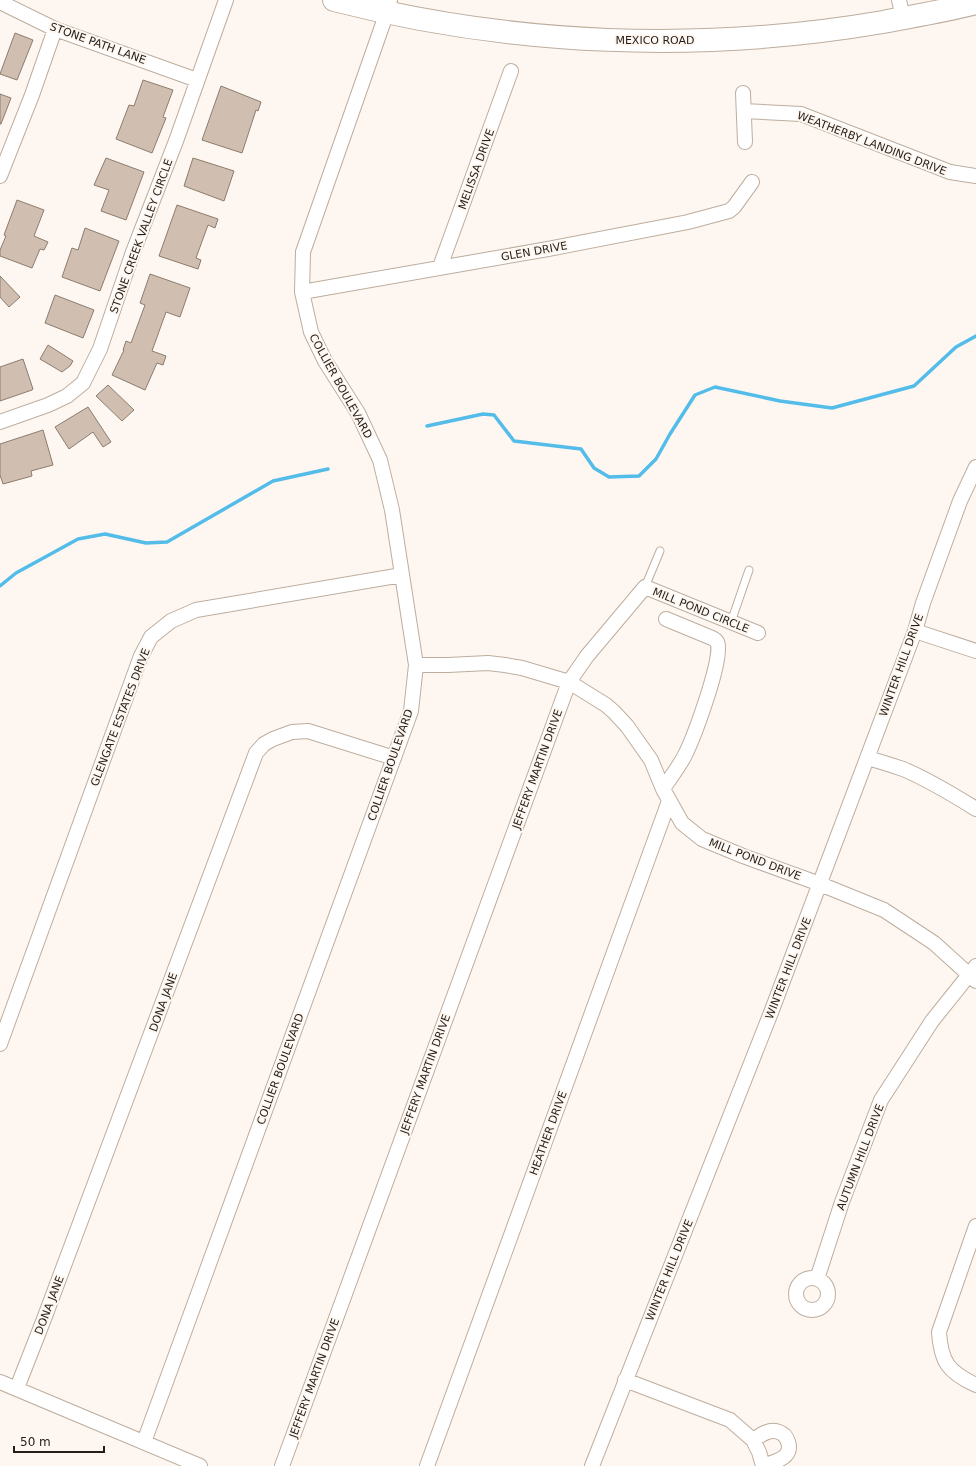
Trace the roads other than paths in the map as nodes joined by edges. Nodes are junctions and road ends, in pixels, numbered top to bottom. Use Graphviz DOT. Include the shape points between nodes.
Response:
graph roads {
  1 [pos="226,0"];
  2 [pos="334,0"];
  3 [pos="0,2"];
  4 [pos="976,3"];
  5 [pos="388,6"];
  6 [pos="901,9"];
  7 [pos="55,29"];
  8 [pos="512,71"];
  9 [pos="197,80"];
  10 [pos="743,93"];
  11 [pos="744,111"];
  12 [pos="745,142"];
  13 [pos="1,167"];
  14 [pos="976,176"];
  15 [pos="752,182"];
  16 [pos="440,267"];
  17 [pos="302,292"];
  18 [pos="0,422"];
  19 [pos="976,467"];
  20 [pos="660,551"];
  21 [pos="749,570"];
  22 [pos="402,575"];
  23 [pos="645,587"];
  24 [pos="666,619"];
  25 [pos="731,622"];
  26 [pos="915,630"];
  27 [pos="758,633"];
  28 [pos="976,651"];
  29 [pos="416,665"];
  30 [pos="569,682"];
  31 [pos="394,758"];
  32 [pos="868,758"];
  33 [pos="666,795"];
  34 [pos="976,809"];
  35 [pos="820,884"];
  36 [pos="974,974"];
  37 [pos="0,1044"];
  38 [pos="976,1226"];
  39 [pos="817,1279"];
  40 [pos="625,1380"];
  41 [pos="0,1382"];
  42 [pos="976,1385"];
  43 [pos="17,1388"];
  44 [pos="753,1440"];
  45 [pos="144,1442"];
  46 [pos="200,1466"];
  47 [pos="282,1466"];
  48 [pos="427,1466"];
  49 [pos="592,1466"];
  50 [pos="763,1466"];
  1 -- 9 [label="street, STONE CREEK VALLEY CIRCLE"];
  2 -- 5 [label="main road, MEXICO ROAD"];
  3 -- 7 [label="street, STONE PATH LANE"];
  4 -- 6 [label="main road, MEXICO ROAD"];
  5 -- 6 [label="main road, MEXICO ROAD" via="476,28 540,36 648,41 763,37 847,28"];
  5 -- 17 [label="street, COLLIER BOULEVARD" via="303,252"];
  7 -- 9 [label="street, STONE PATH LANE"];
  7 -- 13 [label="street" via="32,95"];
  8 -- 16 [label="street, MELISSA DRIVE"];
  9 -- 18 [label="street, STONE CREEK VALLEY CIRCLE" via="100,349 83,383 67,396 48,405"];
  10 -- 11 [label="street"];
  11 -- 12 [label="street"];
  11 -- 14 [label="street, WEATHERBY LANDING DRIVE" via="801,114 945,170"];
  15 -- 16 [label="street, GLEN DRIVE" via="729,211 548,249"];
  16 -- 17 [label="street, GLEN DRIVE"];
  17 -- 22 [label="street, COLLIER BOULEVARD" via="311,332 325,361 358,412 380,460 392,510"];
  19 -- 26 [label="street, WINTER HILL DRIVE" via="960,501"];
  20 -- 23 [label="lane"];
  21 -- 25 [label="lane"];
  22 -- 29 [label="street, COLLIER BOULEVARD"];
  22 -- 37 [label="street, GLENGATE ESTATES DRIVE" via="196,610 171,621 151,637 141,656"];
  23 -- 25 [label="street, MILL POND CIRCLE"];
  23 -- 30 [label="street, MILL POND CIRCLE" via="587,656"];
  24 -- 33 [label="street, HEATHER DRIVE" via="712,638 717,642 719,649 710,691"];
  25 -- 27 [label="street, MILL POND CIRCLE"];
  26 -- 28 [label="street"];
  26 -- 32 [label="street, WINTER HILL DRIVE"];
  29 -- 30 [label="street, MILL POND DRIVE" via="488,663 522,668"];
  29 -- 31 [label="street, COLLIER BOULEVARD" via="411,711"];
  30 -- 33 [label="street, MILL POND DRIVE" via="594,696 618,716 651,760"];
  30 -- 47 [label="street, JEFFERY MARTIN DRIVE"];
  31 -- 43 [label="street, DONA JANE" via="308,731 292,732 273,739 256,753"];
  31 -- 45 [label="street, COLLIER BOULEVARD"];
  32 -- 34 [label="street" via="903,769 943,788"];
  32 -- 35 [label="street, WINTER HILL DRIVE"];
  33 -- 35 [label="street, MILL POND DRIVE" via="682,823 702,839"];
  33 -- 48 [label="street, HEATHER DRIVE"];
  35 -- 36 [label="street, MILL POND DRIVE" via="884,910 934,943"];
  35 -- 40 [label="street, WINTER HILL DRIVE"];
  36 -- 39 [label="street, AUTUMN HILL DRIVE" via="932,1021 881,1100 842,1202"];
  38 -- 42 [label="street" via="939,1332 940,1348 946,1363 954,1373"];
  40 -- 44 [label="street" via="730,1420"];
  40 -- 49 [label="street, WINTER HILL DRIVE"];
  41 -- 43 [label="street"];
  43 -- 45 [label="street"];
  44 -- 50 [label="street"];
  44 -- 50 [label="street" via="761,1434 778,1431 786,1436 789,1443 789,1450 785,1456"];
  45 -- 46 [label="street"];
}
